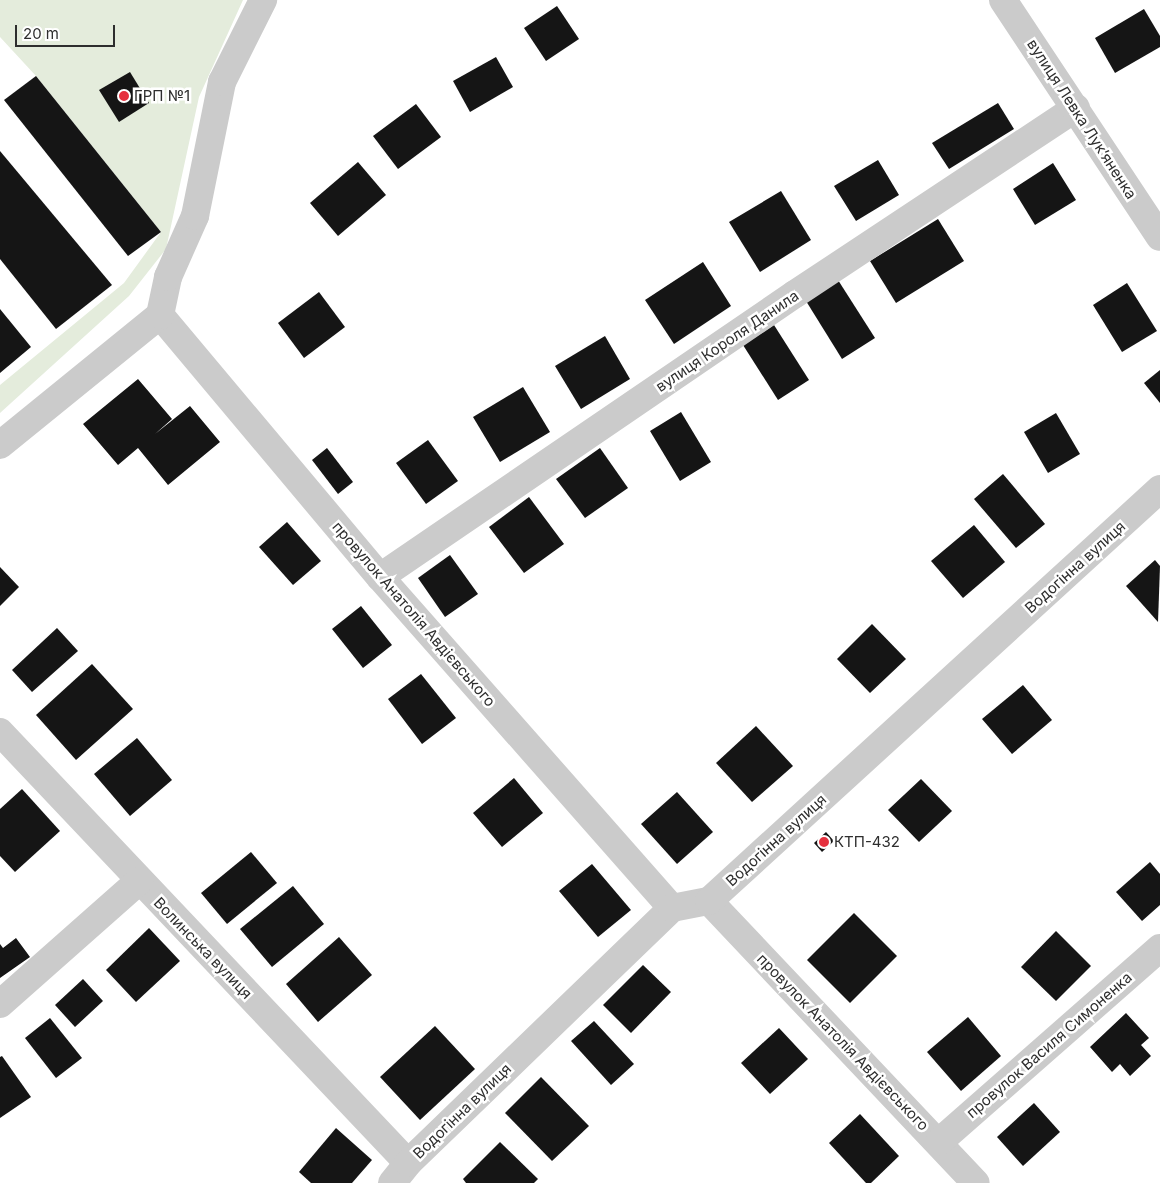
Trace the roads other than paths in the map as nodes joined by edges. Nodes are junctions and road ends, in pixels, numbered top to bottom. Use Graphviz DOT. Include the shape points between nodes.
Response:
graph roads {
  1 [pos="263,0"];
  2 [pos="1003,0"];
  3 [pos="1076,108"];
  4 [pos="1160,237"];
  5 [pos="160,315"];
  6 [pos="0,445"];
  7 [pos="1160,489"];
  8 [pos="380,577"];
  9 [pos="0,732"];
  10 [pos="139,881"];
  11 [pos="709,901"];
  12 [pos="672,908"];
  13 [pos="1160,948"];
  14 [pos="0,1004"];
  15 [pos="939,1142"];
  16 [pos="400,1173"];
  17 [pos="976,1183"];
  1 -- 5 [label="street" via="222,82 195,216 168,277"];
  2 -- 3 [label="street, вулиця Левка Лукʼяненка"];
  3 -- 4 [label="street, вулиця Левка Лукʼяненка"];
  3 -- 8 [label="street, вулиця Короля Данила" via="795,294"];
  5 -- 6 [label="street"];
  5 -- 8 [label="street, провулок Анатолія Авдієвського"];
  7 -- 11 [label="street, Водогінна вулиця"];
  8 -- 12 [label="street, провулок Анатолія Авдієвського"];
  9 -- 10 [label="street, Волинська вулиця"];
  10 -- 14 [label="street"];
  10 -- 16 [label="street, Волинська вулиця"];
  11 -- 12 [label="street"];
  11 -- 15 [label="street, провулок Анатолія Авдієвського"];
  12 -- 16 [label="street, Водогінна вулиця"];
  13 -- 15 [label="street, провулок Василя Симоненка"];
  15 -- 17 [label="street, провулок Анатолія Авдієвського"];
}
